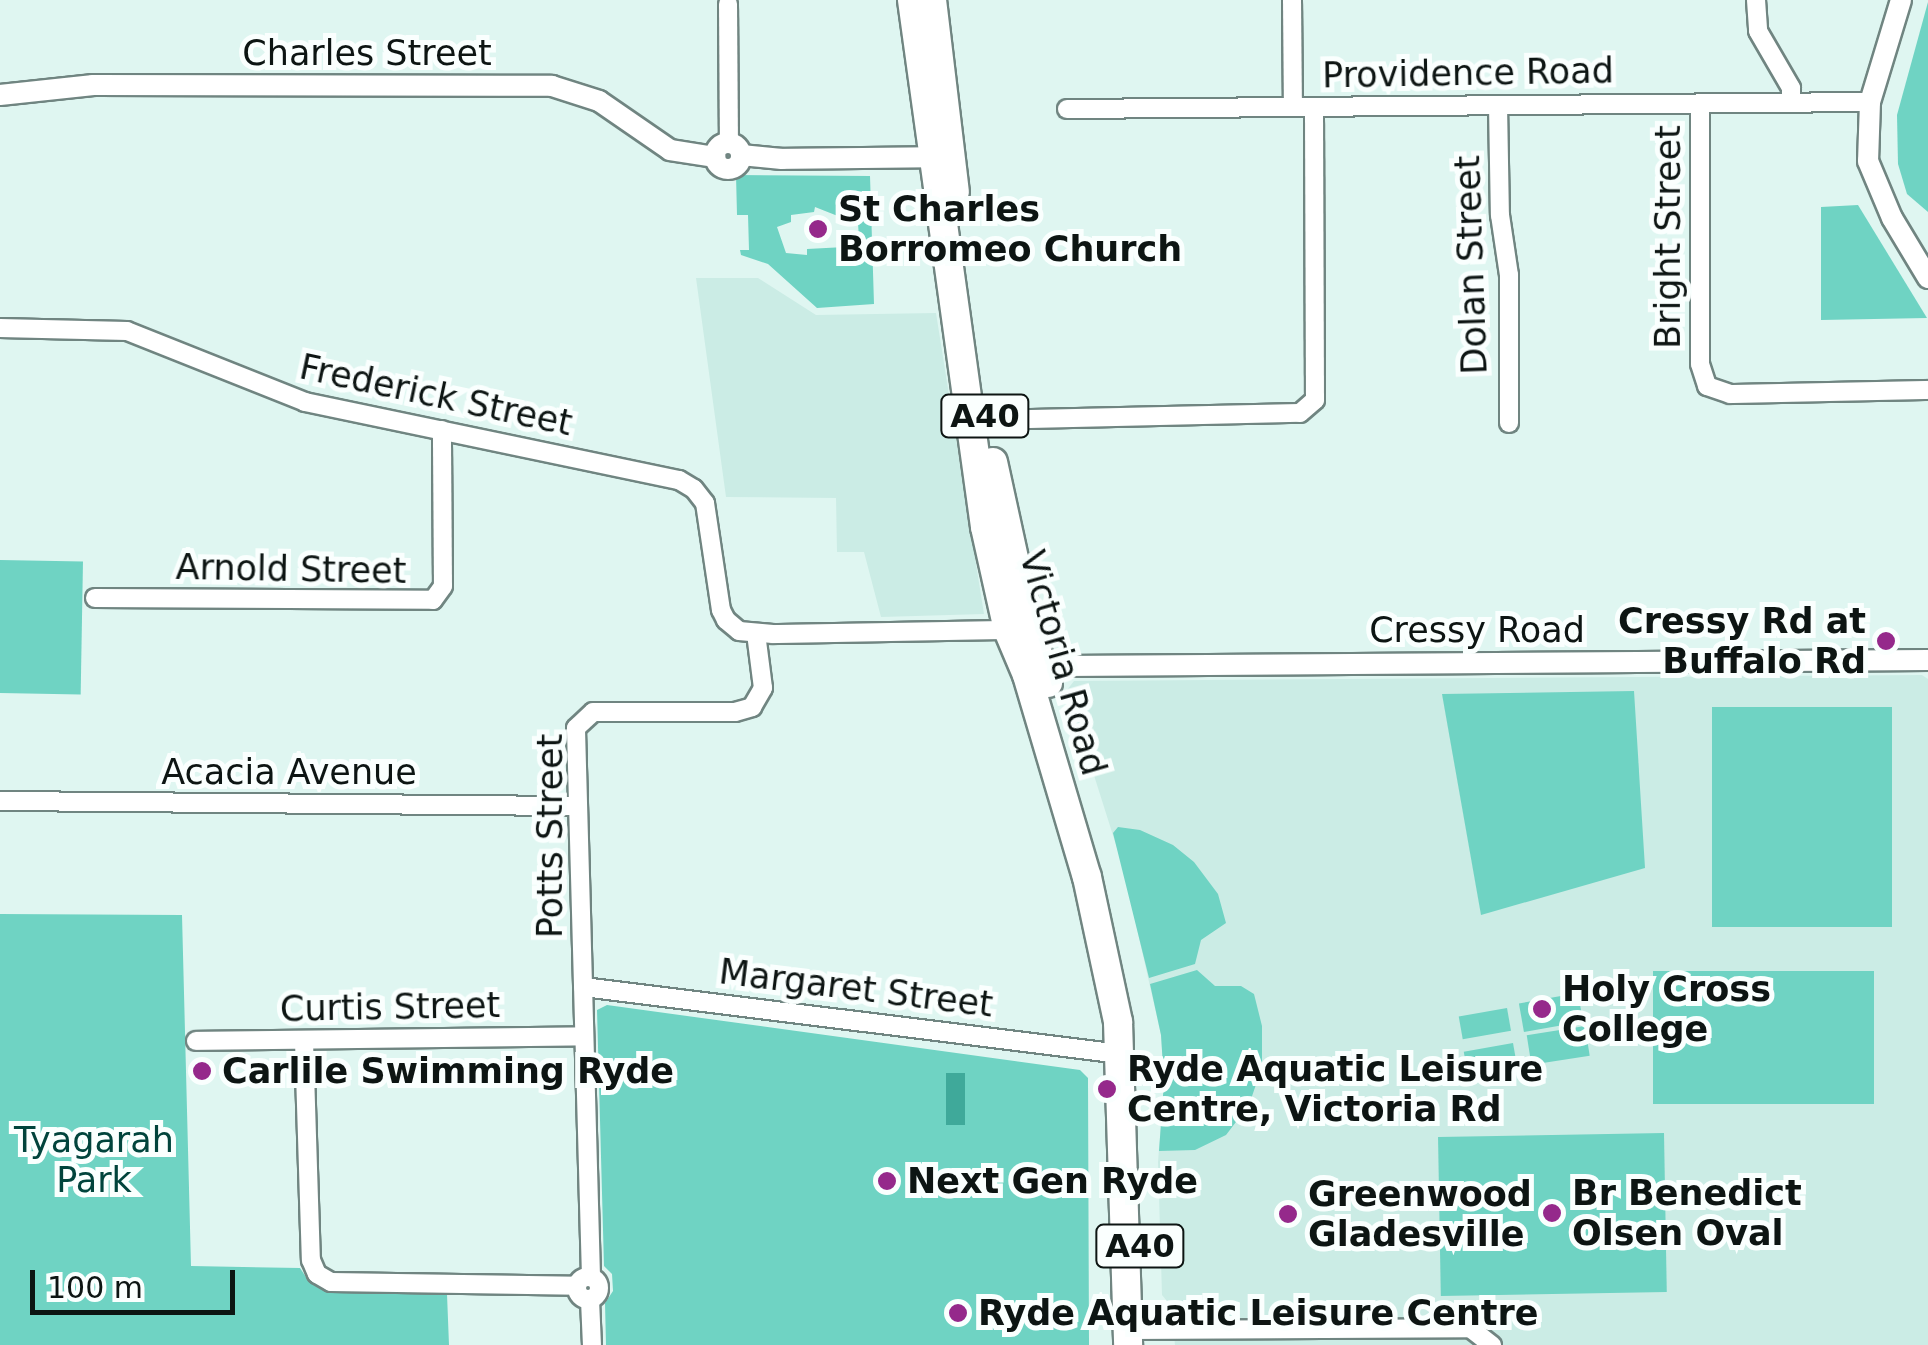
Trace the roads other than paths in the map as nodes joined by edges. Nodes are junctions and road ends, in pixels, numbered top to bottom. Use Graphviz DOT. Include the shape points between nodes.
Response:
graph roads {
  1 [pos="912,0"];
  2 [pos="932,0"];
  3 [pos="1292,0"];
  4 [pos="1756,0"];
  5 [pos="1901,0"];
  6 [pos="728,4"];
  7 [pos="0,95"];
  8 [pos="1791,102"];
  9 [pos="1870,102"];
  10 [pos="1700,103"];
  11 [pos="1498,105"];
  12 [pos="1314,106"];
  13 [pos="1294,107"];
  14 [pos="1066,109"];
  15 [pos="728,152"];
  16 [pos="941,157"];
  17 [pos="1928,278"];
  18 [pos="0,328"];
  19 [pos="1928,390"];
  20 [pos="986,420"];
  21 [pos="1509,423"];
  22 [pos="442,430"];
  23 [pos="95,598"];
  24 [pos="1008,630"];
  25 [pos="756,633"];
  26 [pos="1928,660"];
  27 [pos="1035,673"];
  28 [pos="0,800"];
  29 [pos="577,806"];
  30 [pos="583,987"];
  31 [pos="584,1036"];
  32 [pos="196,1040"];
  33 [pos="304,1041"];
  34 [pos="1121,1054"];
  35 [pos="586,1288"];
  36 [pos="1137,1338"];
  37 [pos="1491,1342"];
  38 [pos="592,1345"];
  1 -- 16 [label="highway, Victoria Road / A40"];
  2 -- 16 [label="highway, Victoria Road / A40"];
  3 -- 13 [label="street"];
  4 -- 8 [label="street" via="1758,31 1791,88"];
  5 -- 9 [label="street"];
  6 -- 15 [label="street"];
  7 -- 15 [label="street, Charles Street" via="94,85 552,86 599,101 670,150"];
  8 -- 9 [label="street, Providence Road"];
  8 -- 10 [label="street, Providence Road"];
  9 -- 17 [label="street" via="1868,161"];
  10 -- 11 [label="street, Providence Road"];
  10 -- 19 [label="street, Bright Street" via="1700,364 1708,386 1730,394"];
  11 -- 12 [label="street, Providence Road"];
  11 -- 21 [label="street, Dolan Street" via="1500,214 1509,275"];
  12 -- 13 [label="street, Providence Road"];
  12 -- 20 [label="street" via="1314,400 1300,414"];
  13 -- 14 [label="street, Providence Road"];
  15 -- 16 [label="street, Charles Street" via="782,160"];
  16 -- 20 [label="highway, Victoria Road / A40"];
  16 -- 24 [label="highway, Victoria Road / A40" via="974,458"];
  18 -- 22 [label="street, Frederick Street" via="127,332 287,397"];
  20 -- 27 [label="highway, Victoria Road / A40"];
  22 -- 23 [label="street, Arnold Street" via="443,586 432,600"];
  22 -- 25 [label="street, Frederick Street" via="687,484 707,512 723,615 734,628"];
  24 -- 25 [label="street"];
  24 -- 27 [label="highway, Victoria Road / A40"];
  25 -- 29 [label="street, Potts Street" via="763,688 746,710 593,712 581,719 575,734"];
  26 -- 27 [label="street, Cressy Road" via="1237,664"];
  27 -- 34 [label="highway, Victoria Road / A40" via="1100,925"];
  27 -- 36 [label="highway, Victoria Road / A40" via="1116,921 1136,1030"];
  28 -- 29 [label="street, Acacia Avenue"];
  29 -- 30 [label="street, Potts Street"];
  30 -- 31 [label="street, Potts Street"];
  30 -- 34 [label="street, Margaret Street"];
  31 -- 33 [label="street, Curtis Street"];
  31 -- 35 [label="street, Potts Street"];
  32 -- 33 [label="street, Curtis Street"];
  33 -- 35 [label="street" via="311,1260 317,1274 331,1282"];
  34 -- 36 [label="highway, Victoria Road / A40"];
  35 -- 38 [label="street, Potts Street"];
  36 -- 37 [label="street" via="1470,1328"];
}
